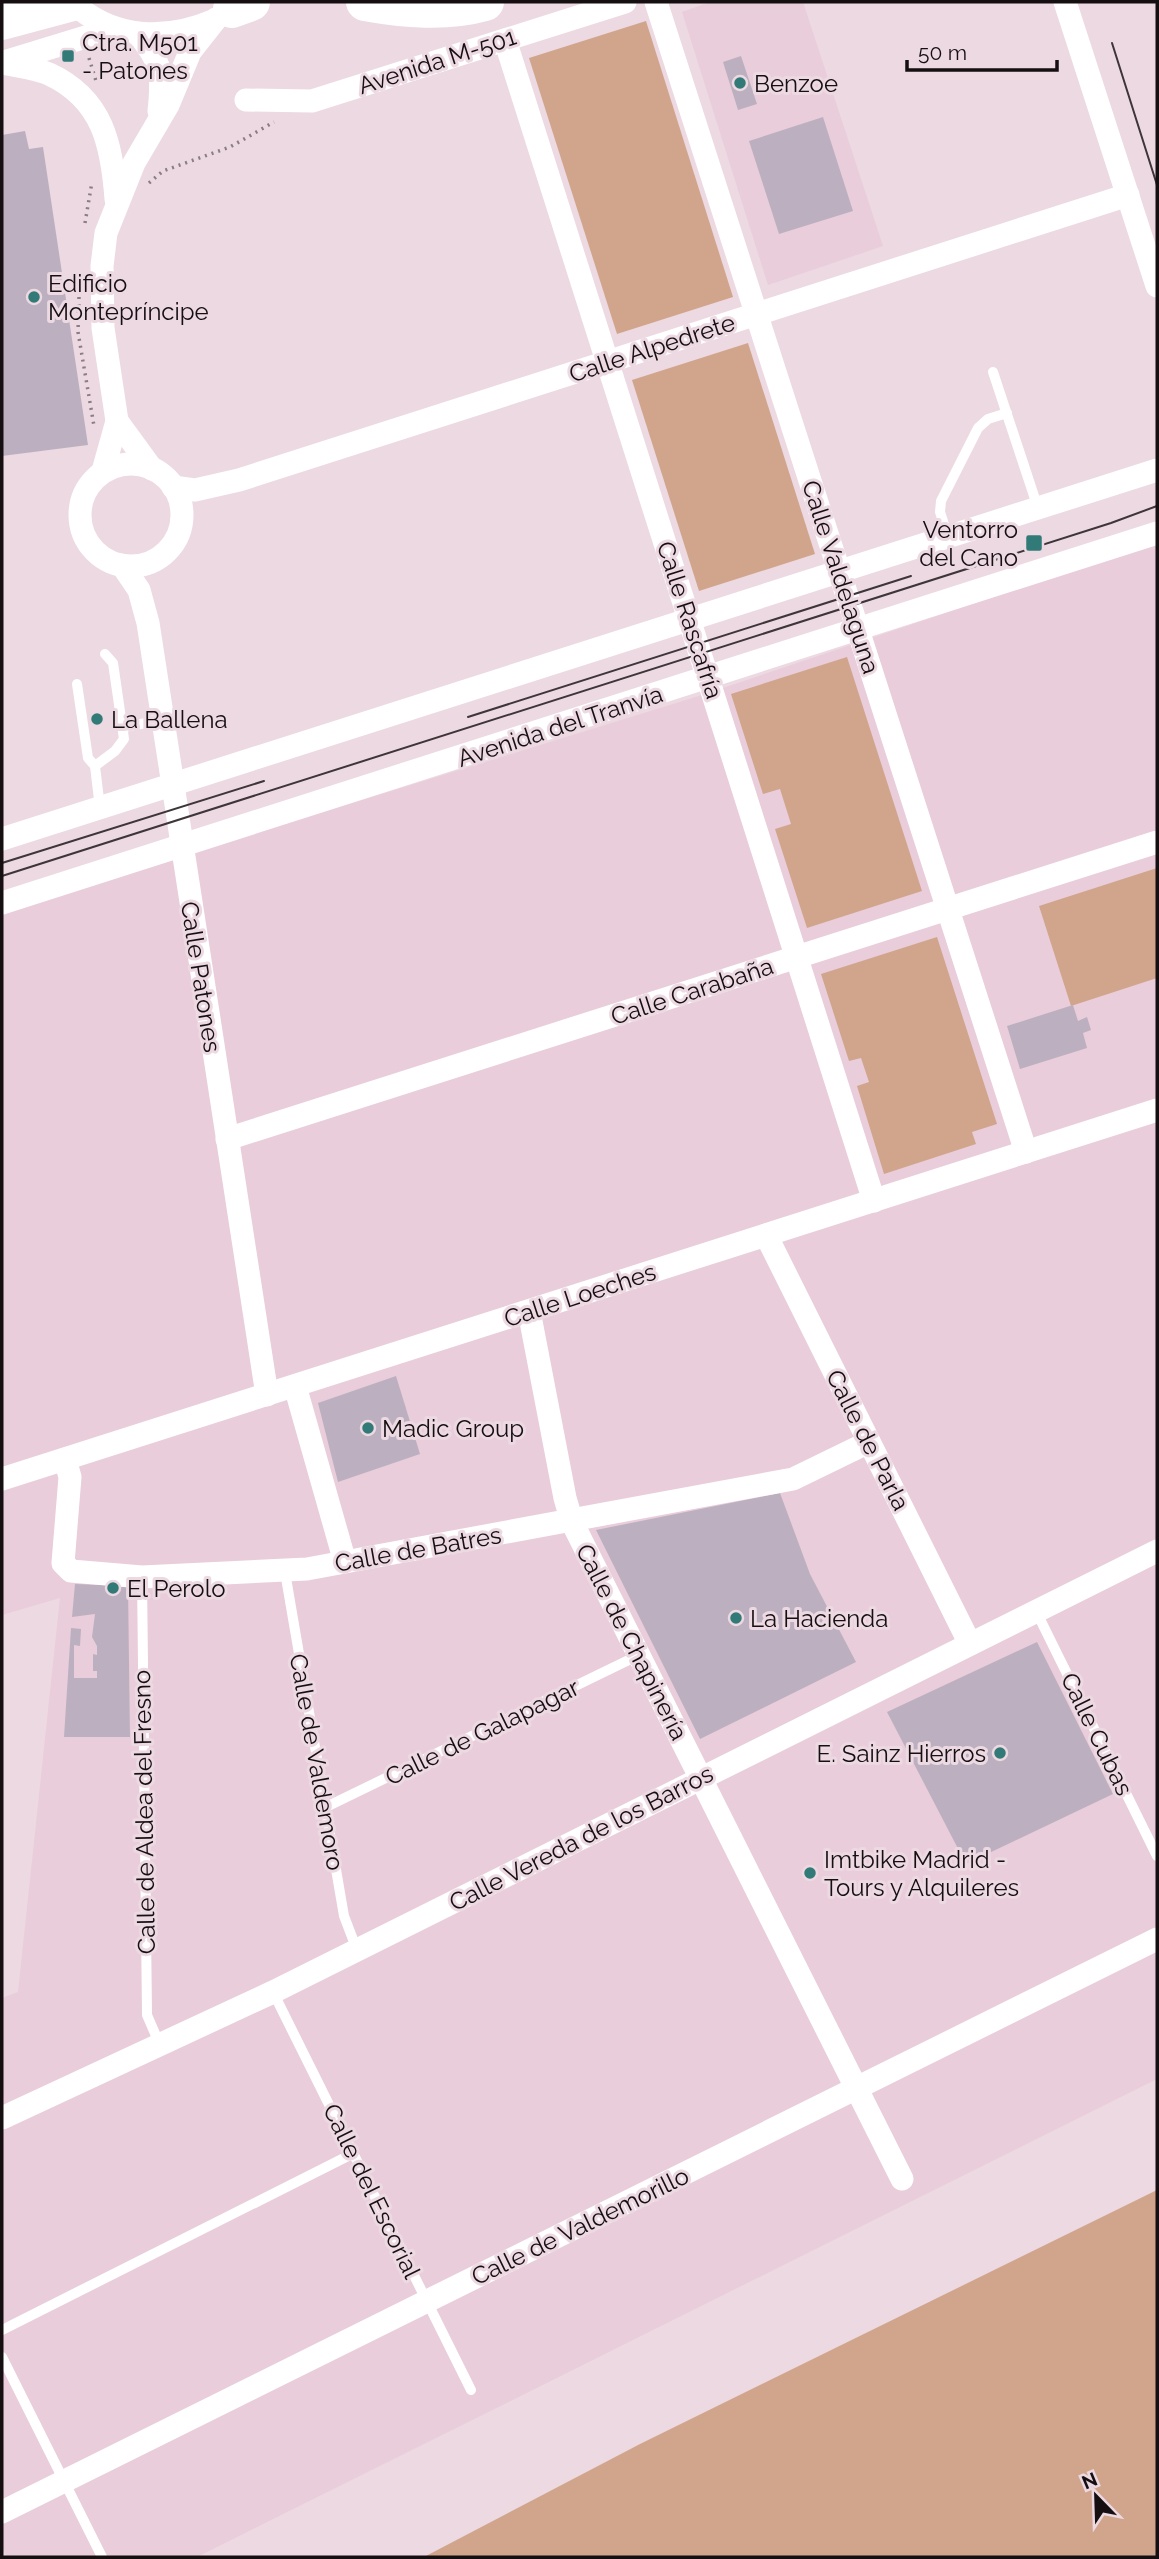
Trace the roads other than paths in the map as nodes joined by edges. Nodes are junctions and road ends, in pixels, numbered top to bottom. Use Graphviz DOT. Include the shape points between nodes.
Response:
graph roads {
  1 [pos="72,2"];
  2 [pos="365,2"];
  3 [pos="485,2"];
  4 [pos="625,2"];
  5 [pos="656,2"];
  6 [pos="1065,2"];
  7 [pos="235,8"];
  8 [pos="2,21"];
  9 [pos="115,28"];
  10 [pos="138,34"];
  11 [pos="505,40"];
  12 [pos="2,63"];
  13 [pos="246,100"];
  14 [pos="158,125"];
  15 [pos="1128,195"];
  16 [pos="116,202"];
  17 [pos="1157,286"];
  18 [pos="757,314"];
  19 [pos="608,362"];
  20 [pos="993,372"];
  21 [pos="1007,413"];
  22 [pos="117,421"];
  23 [pos="152,469"];
  24 [pos="1157,470"];
  25 [pos="103,471"];
  26 [pos="173,487"];
  27 [pos="1038,508"];
  28 [pos="1157,533"];
  29 [pos="948,537"];
  30 [pos="122,565"];
  31 [pos="839,571"];
  32 [pos="690,619"];
  33 [pos="858,629"];
  34 [pos="105,654"];
  35 [pos="708,678"];
  36 [pos="77,684"];
  37 [pos="163,719"];
  38 [pos="124,727"];
  39 [pos="95,766"];
  40 [pos="172,784"];
  41 [pos="100,808"];
  42 [pos="2,839"];
  43 [pos="1157,842"];
  44 [pos="181,848"];
  45 [pos="2,903"];
  46 [pos="948,909"];
  47 [pos="797,957"];
  48 [pos="1157,1110"];
  49 [pos="227,1139"];
  50 [pos="1026,1152"];
  51 [pos="874,1201"];
  52 [pos="765,1235"];
  53 [pos="529,1311"];
  54 [pos="295,1386"];
  55 [pos="267,1395"];
  56 [pos="869,1442"];
  57 [pos="65,1459"];
  58 [pos="2,1479"];
  59 [pos="572,1522"];
  60 [pos="1157,1551"];
  61 [pos="345,1562"];
  62 [pos="285,1572"];
  63 [pos="142,1577"];
  64 [pos="1037,1611"];
  65 [pos="970,1644"];
  66 [pos="639,1655"];
  67 [pos="701,1779"];
  68 [pos="324,1808"];
  69 [pos="1157,1856"];
  70 [pos="1157,1939"];
  71 [pos="357,1950"];
  72 [pos="273,1992"];
  73 [pos="160,2045"];
  74 [pos="856,2088"];
  75 [pos="2,2119"];
  76 [pos="354,2153"];
  77 [pos="902,2179"];
  78 [pos="427,2301"];
  79 [pos="2,2330"];
  80 [pos="2,2357"];
  81 [pos="471,2390"];
  82 [pos="64,2482"];
  83 [pos="2,2512"];
  84 [pos="102,2557"];
  1 -- 8 [label="highway"];
  1 -- 9 [label="street"];
  2 -- 3 [label="highway" via="403,9"];
  4 -- 11 [label="street, Avenida M-501"];
  5 -- 18 [label="street, Calle Valdelaguna"];
  6 -- 15 [label="street"];
  7 -- 10 [label="street" via="191,30"];
  7 -- 14 [label="street" via="190,52"];
  9 -- 10 [label="street"];
  9 -- 12 [label="street"];
  10 -- 14 [label="street" via="155,54 161,72"];
  11 -- 13 [label="street, Avenida M-501" via="312,101"];
  11 -- 19 [label="street, Calle Rascafría"];
  12 -- 16 [label="street" via="47,74 82,94 107,138"];
  14 -- 16 [label="street"];
  15 -- 17 [label="street"];
  15 -- 18 [label="street, Calle Alpedrete"];
  16 -- 22 [label="street" via="102,266 103,328"];
  18 -- 19 [label="street, Calle Alpedrete"];
  18 -- 31 [label="street, Calle Valdelaguna"];
  19 -- 26 [label="street, Calle Alpedrete" via="239,480 195,490"];
  19 -- 32 [label="street, Calle Rascafría"];
  20 -- 21 [label="lane"];
  21 -- 27 [label="lane"];
  21 -- 29 [label="lane" via="978,428 941,501"];
  22 -- 23 [label="street"];
  22 -- 25 [label="street"];
  23 -- 25 [label="street" via="136,464"];
  23 -- 26 [label="street"];
  24 -- 27 [label="street"];
  25 -- 30 [label="street" via="86,491 79,516 91,548"];
  26 -- 30 [label="street" via="182,519 168,550 147,563"];
  27 -- 29 [label="street"];
  28 -- 33 [label="street, Avenida del Tranvía"];
  29 -- 31 [label="street"];
  30 -- 37 [label="street, Calle Patones" via="139,590 148,623"];
  31 -- 32 [label="street"];
  31 -- 33 [label="street, Calle Valdelaguna"];
  32 -- 35 [label="street, Calle Rascafría"];
  32 -- 40 [label="street"];
  33 -- 35 [label="street, Avenida del Tranvía"];
  33 -- 46 [label="street, Calle Valdelaguna"];
  34 -- 38 [label="lane" via="113,663"];
  35 -- 44 [label="street, Avenida del Tranvía"];
  35 -- 47 [label="street, Calle Rascafría"];
  36 -- 39 [label="lane" via="88,758"];
  37 -- 38 [label="lane"];
  37 -- 40 [label="street, Calle Patones"];
  38 -- 39 [label="lane" via="124,739 116,751"];
  39 -- 41 [label="lane"];
  40 -- 41 [label="street"];
  40 -- 44 [label="street, Calle Patones"];
  41 -- 42 [label="street"];
  43 -- 46 [label="street, Calle Carabaña"];
  44 -- 45 [label="street, Avenida del Tranvía"];
  44 -- 49 [label="street, Calle Patones"];
  46 -- 47 [label="street, Calle Carabaña"];
  46 -- 50 [label="street, Calle Valdelaguna"];
  47 -- 49 [label="street, Calle Carabaña"];
  47 -- 51 [label="street, Calle Rascafría"];
  48 -- 50 [label="street, Calle Loeches"];
  49 -- 55 [label="street, Calle Patones"];
  50 -- 51 [label="street, Calle Loeches"];
  51 -- 52 [label="street, Calle Loeches"];
  52 -- 53 [label="street, Calle Loeches"];
  52 -- 56 [label="street, Calle de Parla"];
  53 -- 54 [label="street, Calle Loeches"];
  53 -- 59 [label="street, Calle de Chapinería"];
  54 -- 55 [label="street, Calle Loeches"];
  54 -- 61 [label="street"];
  55 -- 57 [label="street, Calle Loeches"];
  56 -- 59 [label="street, Calle de Batres" via="793,1479"];
  56 -- 65 [label="street, Calle de Parla"];
  57 -- 58 [label="street, Calle Loeches"];
  57 -- 63 [label="street, Calle de Batres" via="71,1478 64,1563 71,1571"];
  59 -- 61 [label="street, Calle de Batres"];
  59 -- 66 [label="street, Calle de Chapinería"];
  60 -- 64 [label="street, Calle Vereda de los Barros"];
  61 -- 62 [label="street, Calle de Batres"];
  62 -- 63 [label="street, Calle de Batres"];
  62 -- 68 [label="lane, Calle de Valdemoro"];
  63 -- 73 [label="lane, Calle de Aldea del Fresno" via="147,2015"];
  64 -- 65 [label="street, Calle Vereda de los Barros"];
  64 -- 69 [label="lane, Calle Cubas"];
  65 -- 67 [label="street, Calle Vereda de los Barros"];
  66 -- 67 [label="street, Calle de Chapinería"];
  66 -- 68 [label="lane, Calle de Galapagar"];
  67 -- 71 [label="street, Calle Vereda de los Barros"];
  67 -- 74 [label="street, Calle de Chapinería"];
  68 -- 71 [label="lane, Calle de Valdemoro" via="344,1916"];
  70 -- 74 [label="street, Calle de Valdemorillo"];
  71 -- 72 [label="street, Calle Vereda de los Barros"];
  72 -- 73 [label="street, Calle Vereda de los Barros"];
  72 -- 76 [label="lane, Calle del Escorial"];
  73 -- 75 [label="street, Calle Vereda de los Barros"];
  74 -- 77 [label="street, Calle de Chapinería"];
  74 -- 78 [label="street, Calle de Valdemorillo"];
  76 -- 78 [label="lane, Calle del Escorial"];
  76 -- 79 [label="lane"];
  78 -- 81 [label="lane, Calle del Escorial"];
  78 -- 82 [label="street, Calle de Valdemorillo"];
  80 -- 82 [label="lane"];
  82 -- 83 [label="street, Calle de Valdemorillo"];
  82 -- 84 [label="lane"];
}
